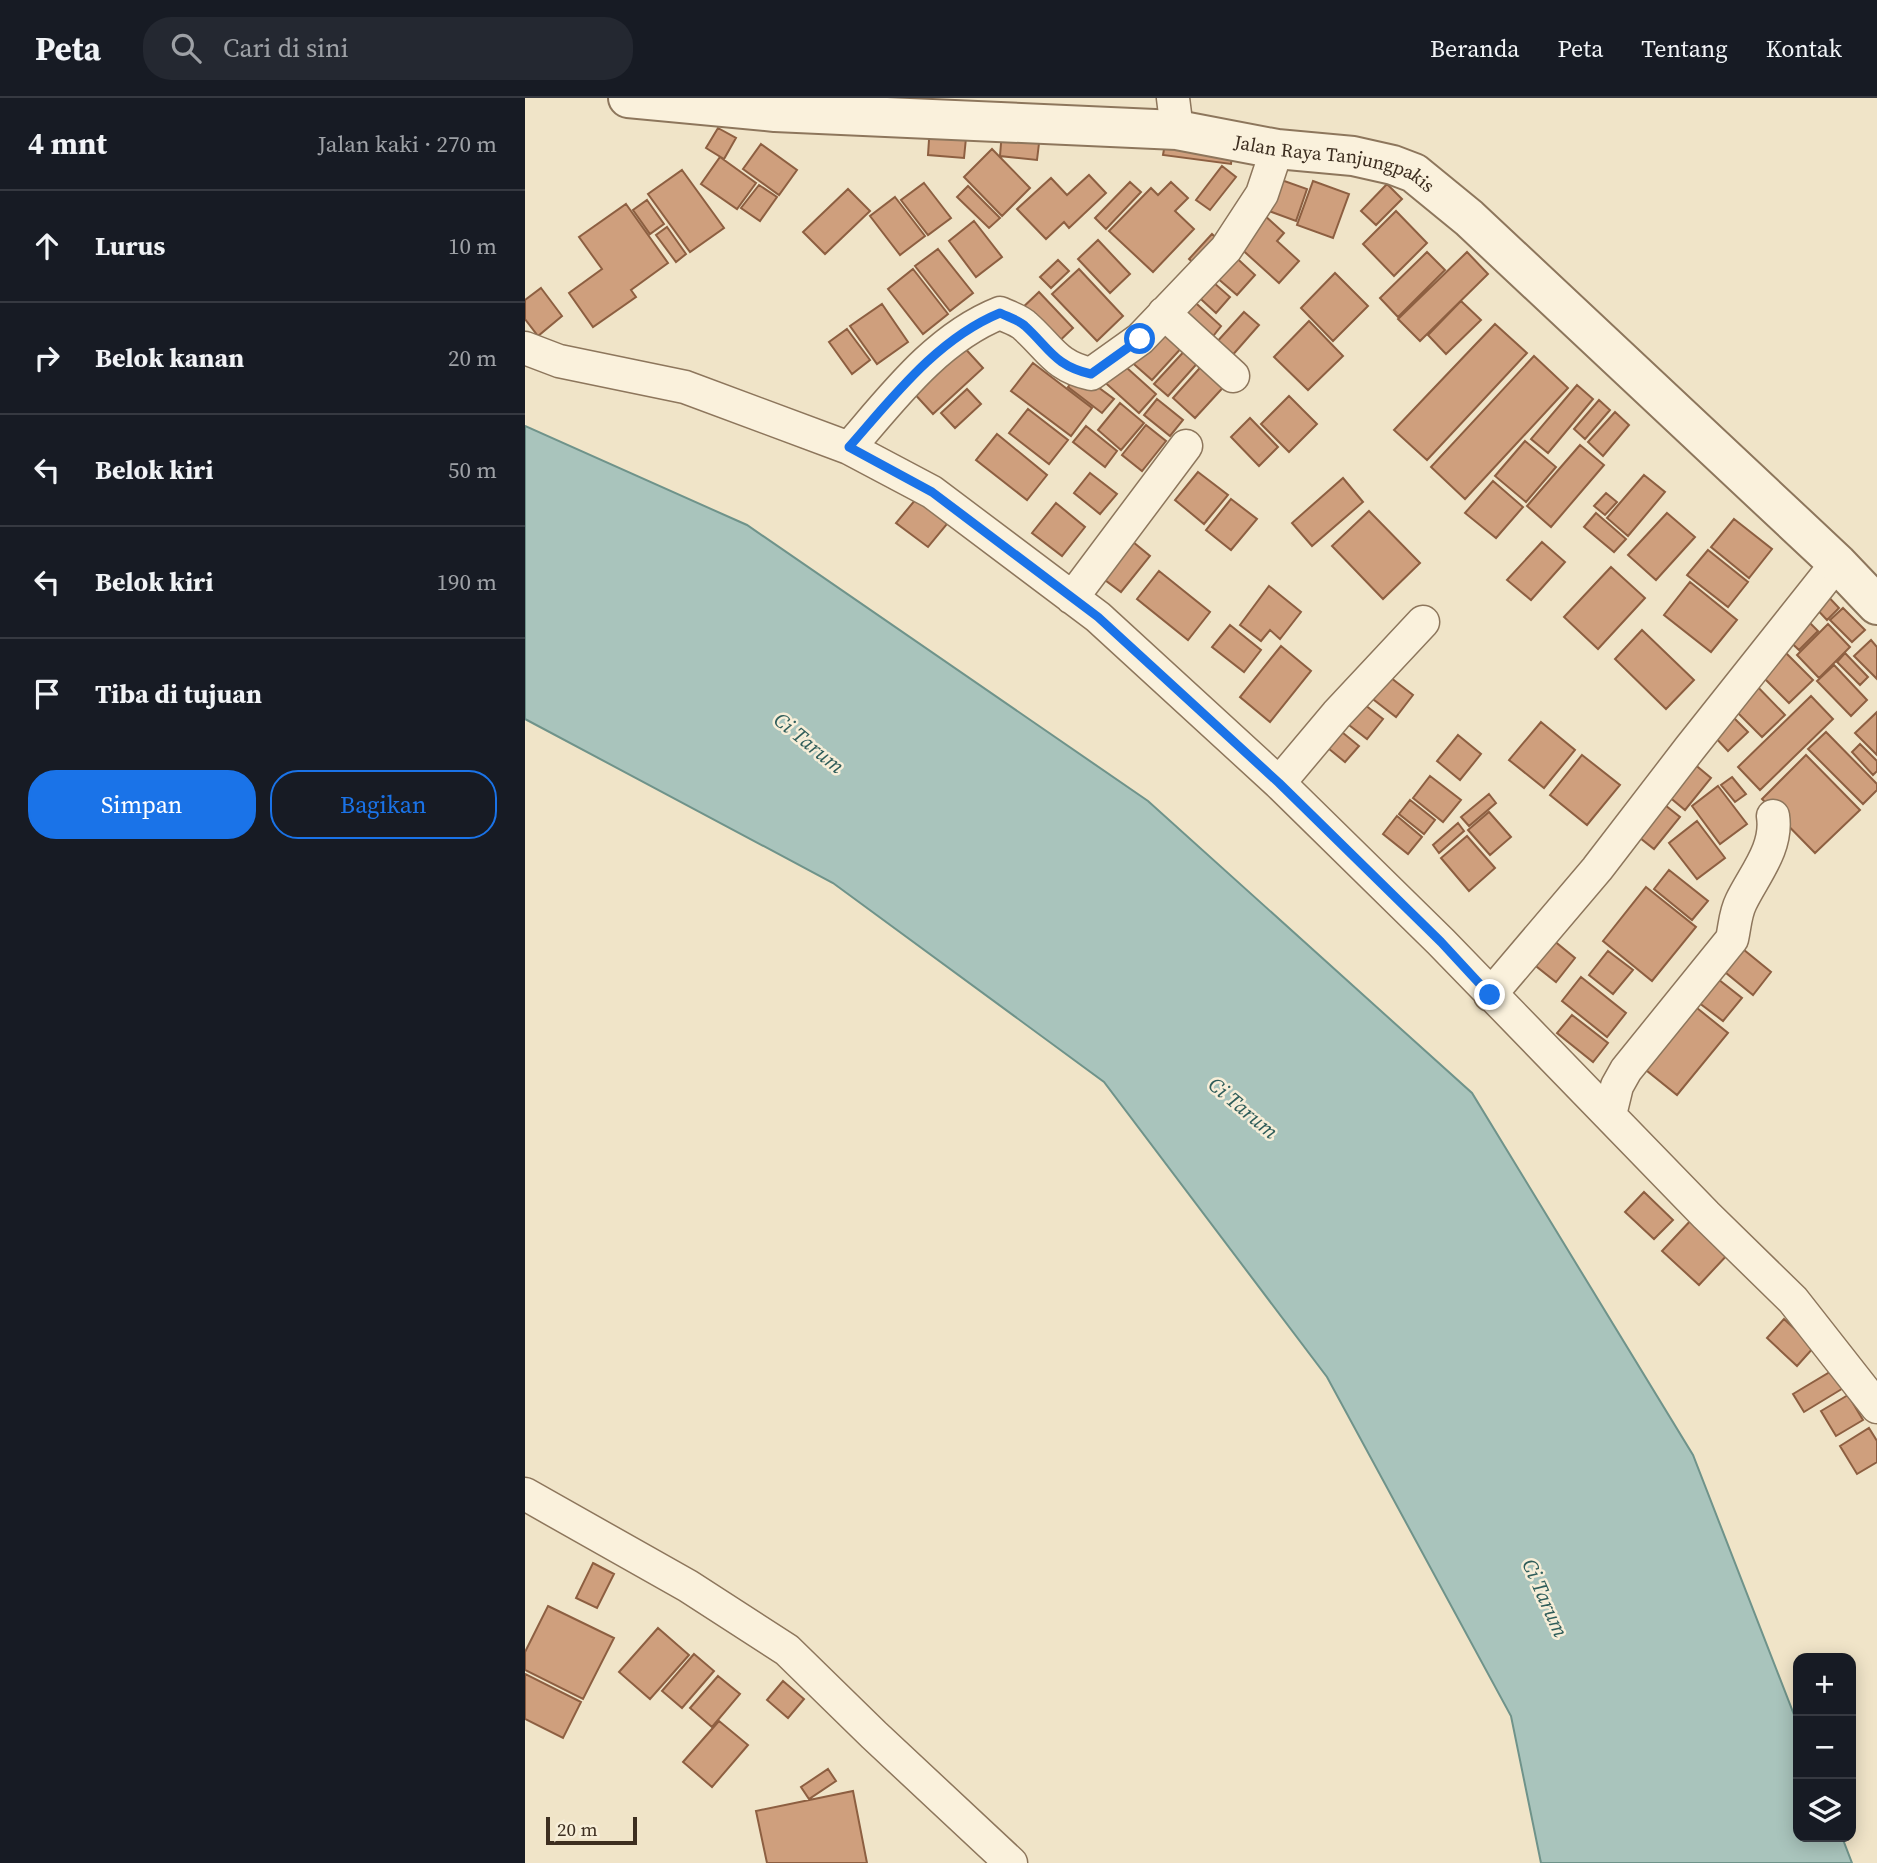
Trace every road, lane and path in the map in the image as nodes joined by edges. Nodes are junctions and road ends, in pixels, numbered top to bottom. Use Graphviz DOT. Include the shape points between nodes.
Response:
graph roads {
  1 [pos="628,98"];
  2 [pos="1174,112"];
  3 [pos="1277,149"];
  4 [pos="1164,313"];
  5 [pos="525,348"];
  6 [pos="1233,376"];
  7 [pos="1186,446"];
  8 [pos="849,447"];
  9 [pos="1837,564"];
  10 [pos="1072,598"];
  11 [pos="1877,605"];
  12 [pos="1423,622"];
  13 [pos="1279,783"];
  14 [pos="1773,817"];
  15 [pos="1490,995"];
  16 [pos="1610,1115"];
  17 [pos="1877,1407"];
  18 [pos="525,1494"];
  19 [pos="1011,1863"];
  1 -- 2 [label="street, Jalan Raya Tanjungpakis" via="775,112"];
  2 -- 3 [label="street, Jalan Raya Tanjungpakis"];
  3 -- 4 [label="street" via="1262,194 1226,249"];
  3 -- 9 [label="street, Jalan Raya Tanjungpakis" via="1353,156 1414,173 1469,218"];
  4 -- 6 [label="street"];
  4 -- 8 [label="street" via="1140,339 1091,374 1071,370 1012,318 1000,313 979,321 918,369"];
  5 -- 8 [label="street" via="559,361 685,387"];
  7 -- 10 [label="street"];
  8 -- 10 [label="street" via="932,492"];
  9 -- 11 [label="street, Jalan Raya Tanjungpakis"];
  9 -- 15 [label="street" via="1597,869"];
  10 -- 13 [label="street"];
  12 -- 13 [label="street"];
  13 -- 15 [label="street"];
  14 -- 16 [label="street" via="1774,837 1739,904 1732,939 1626,1070"];
  15 -- 16 [label="street"];
  16 -- 17 [label="street" via="1793,1300"];
  18 -- 19 [label="street" via="688,1586 787,1650"];
}
